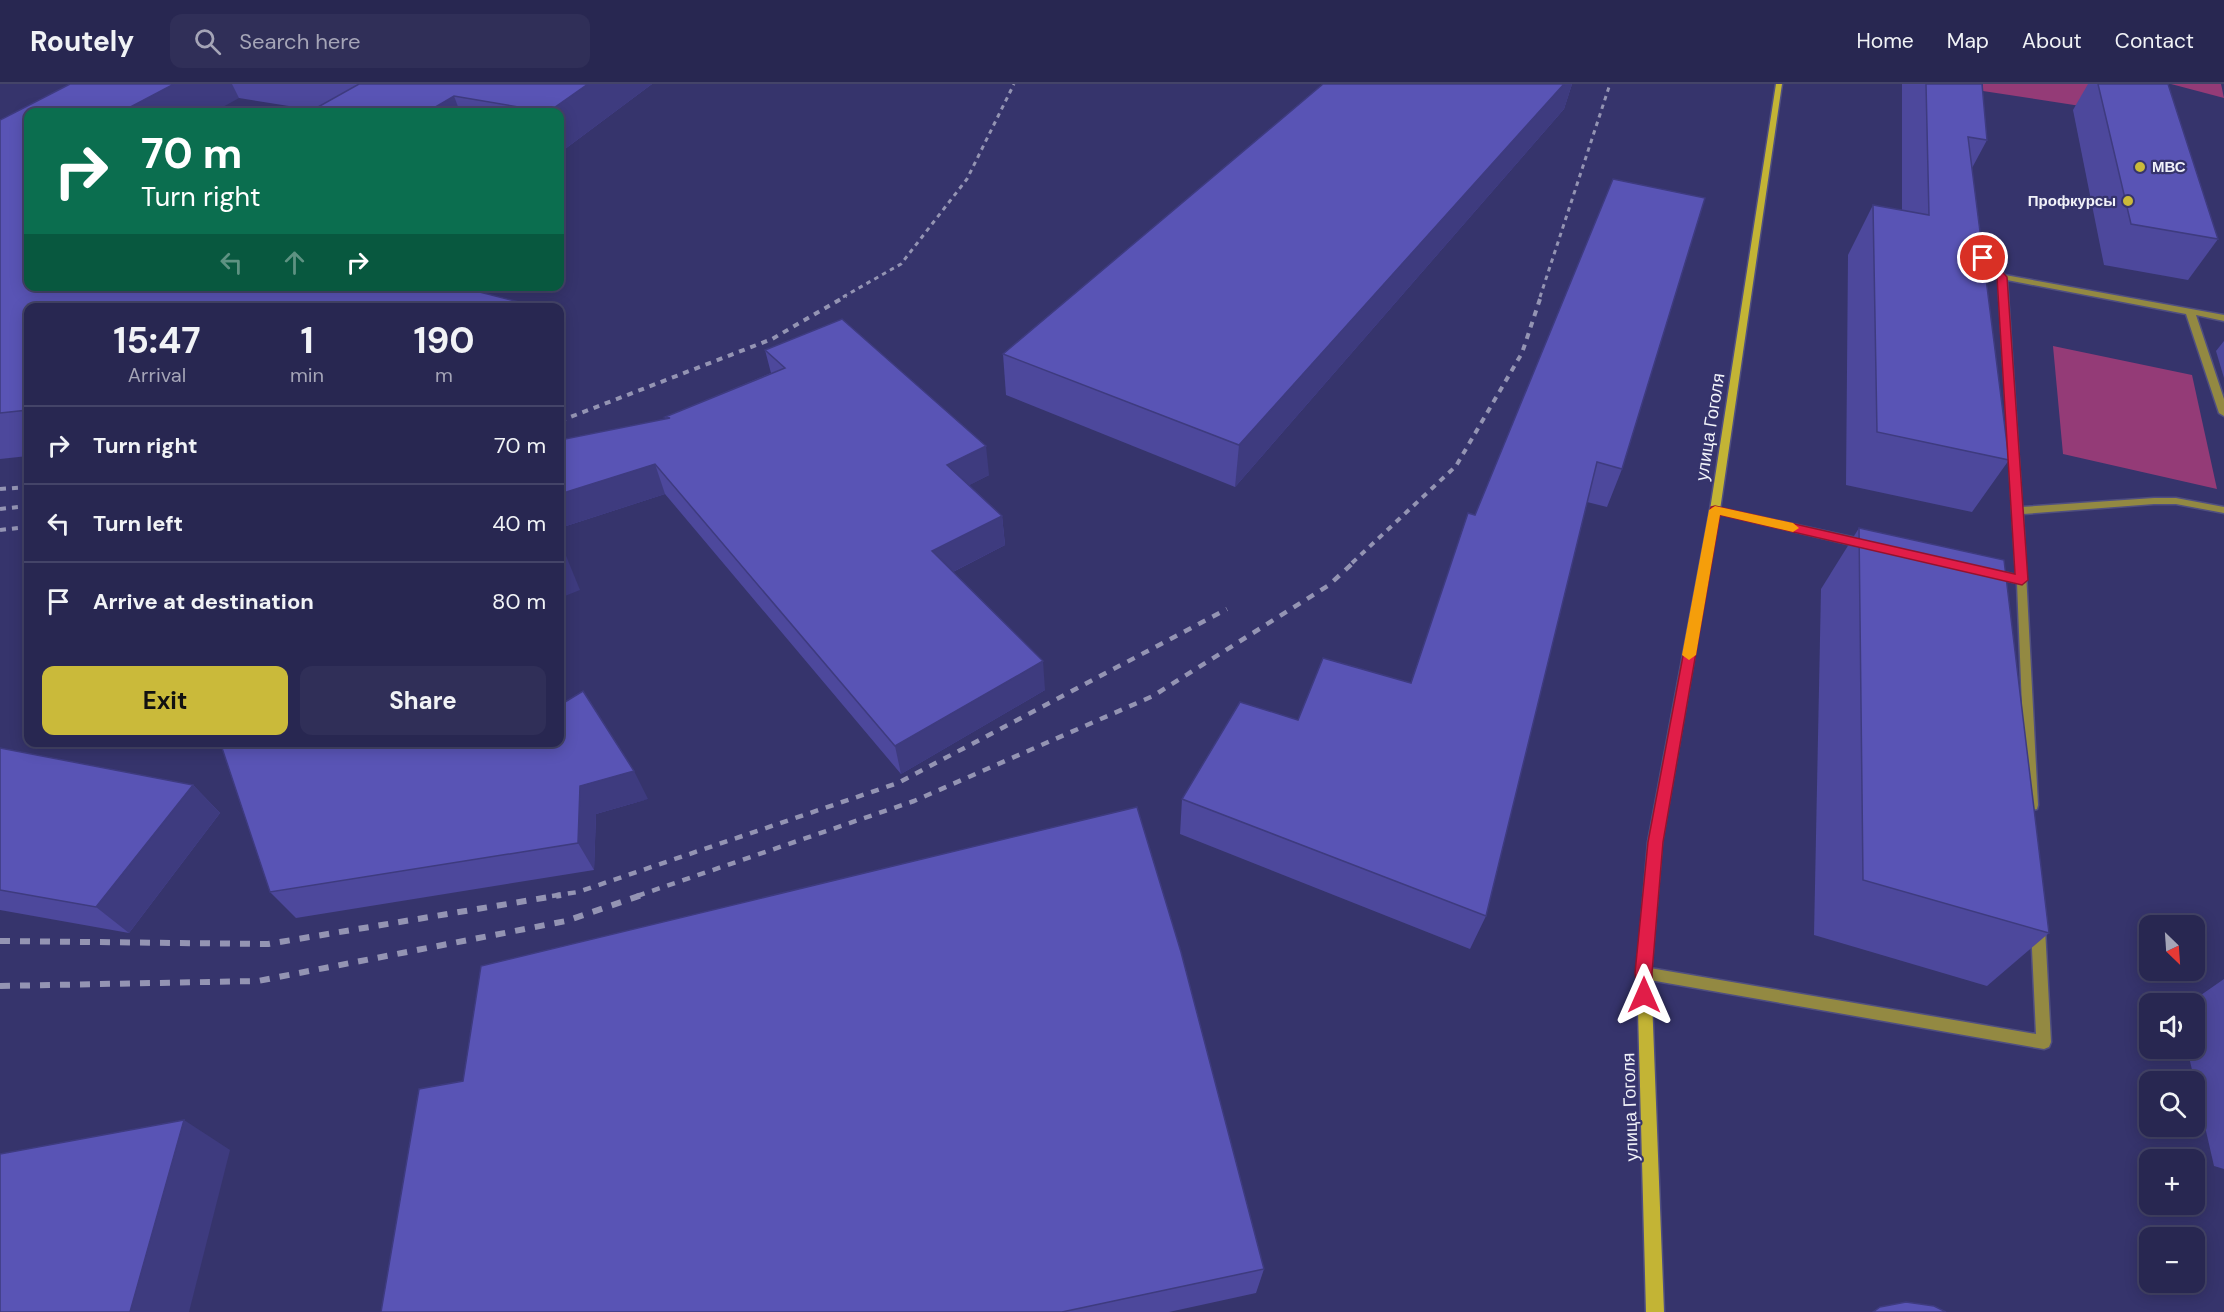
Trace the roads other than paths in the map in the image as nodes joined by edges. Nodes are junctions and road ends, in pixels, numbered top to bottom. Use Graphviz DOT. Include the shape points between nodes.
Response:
graph roads {
  1 [pos="1779,84"];
  2 [pos="1964,240"];
  3 [pos="2002,277"];
  4 [pos="2190,310"];
  5 [pos="2224,318"];
  6 [pos="2224,412"];
  7 [pos="1715,510"];
  8 [pos="2224,510"];
  9 [pos="2017,511"];
  10 [pos="1874,546"];
  11 [pos="1976,570"];
  12 [pos="2022,580"];
  13 [pos="2033,817"];
  14 [pos="2038,912"];
  15 [pos="1644,973"];
  16 [pos="1655,1312"];
  1 -- 7 [label="main road, улица Гоголя"];
  2 -- 3 [label="lane"];
  3 -- 4 [label="lane"];
  3 -- 9 [label="lane"];
  4 -- 5 [label="lane"];
  4 -- 6 [label="lane"];
  7 -- 10 [label="lane"];
  7 -- 15 [label="main road, улица Гоголя" via="1655,842"];
  8 -- 9 [label="lane" via="2154,501"];
  9 -- 12 [label="lane"];
  11 -- 12 [label="lane"];
  12 -- 13 [label="lane"];
  14 -- 15 [label="lane" via="2044,1042"];
  15 -- 16 [label="main road, улица Гоголя"];
}
